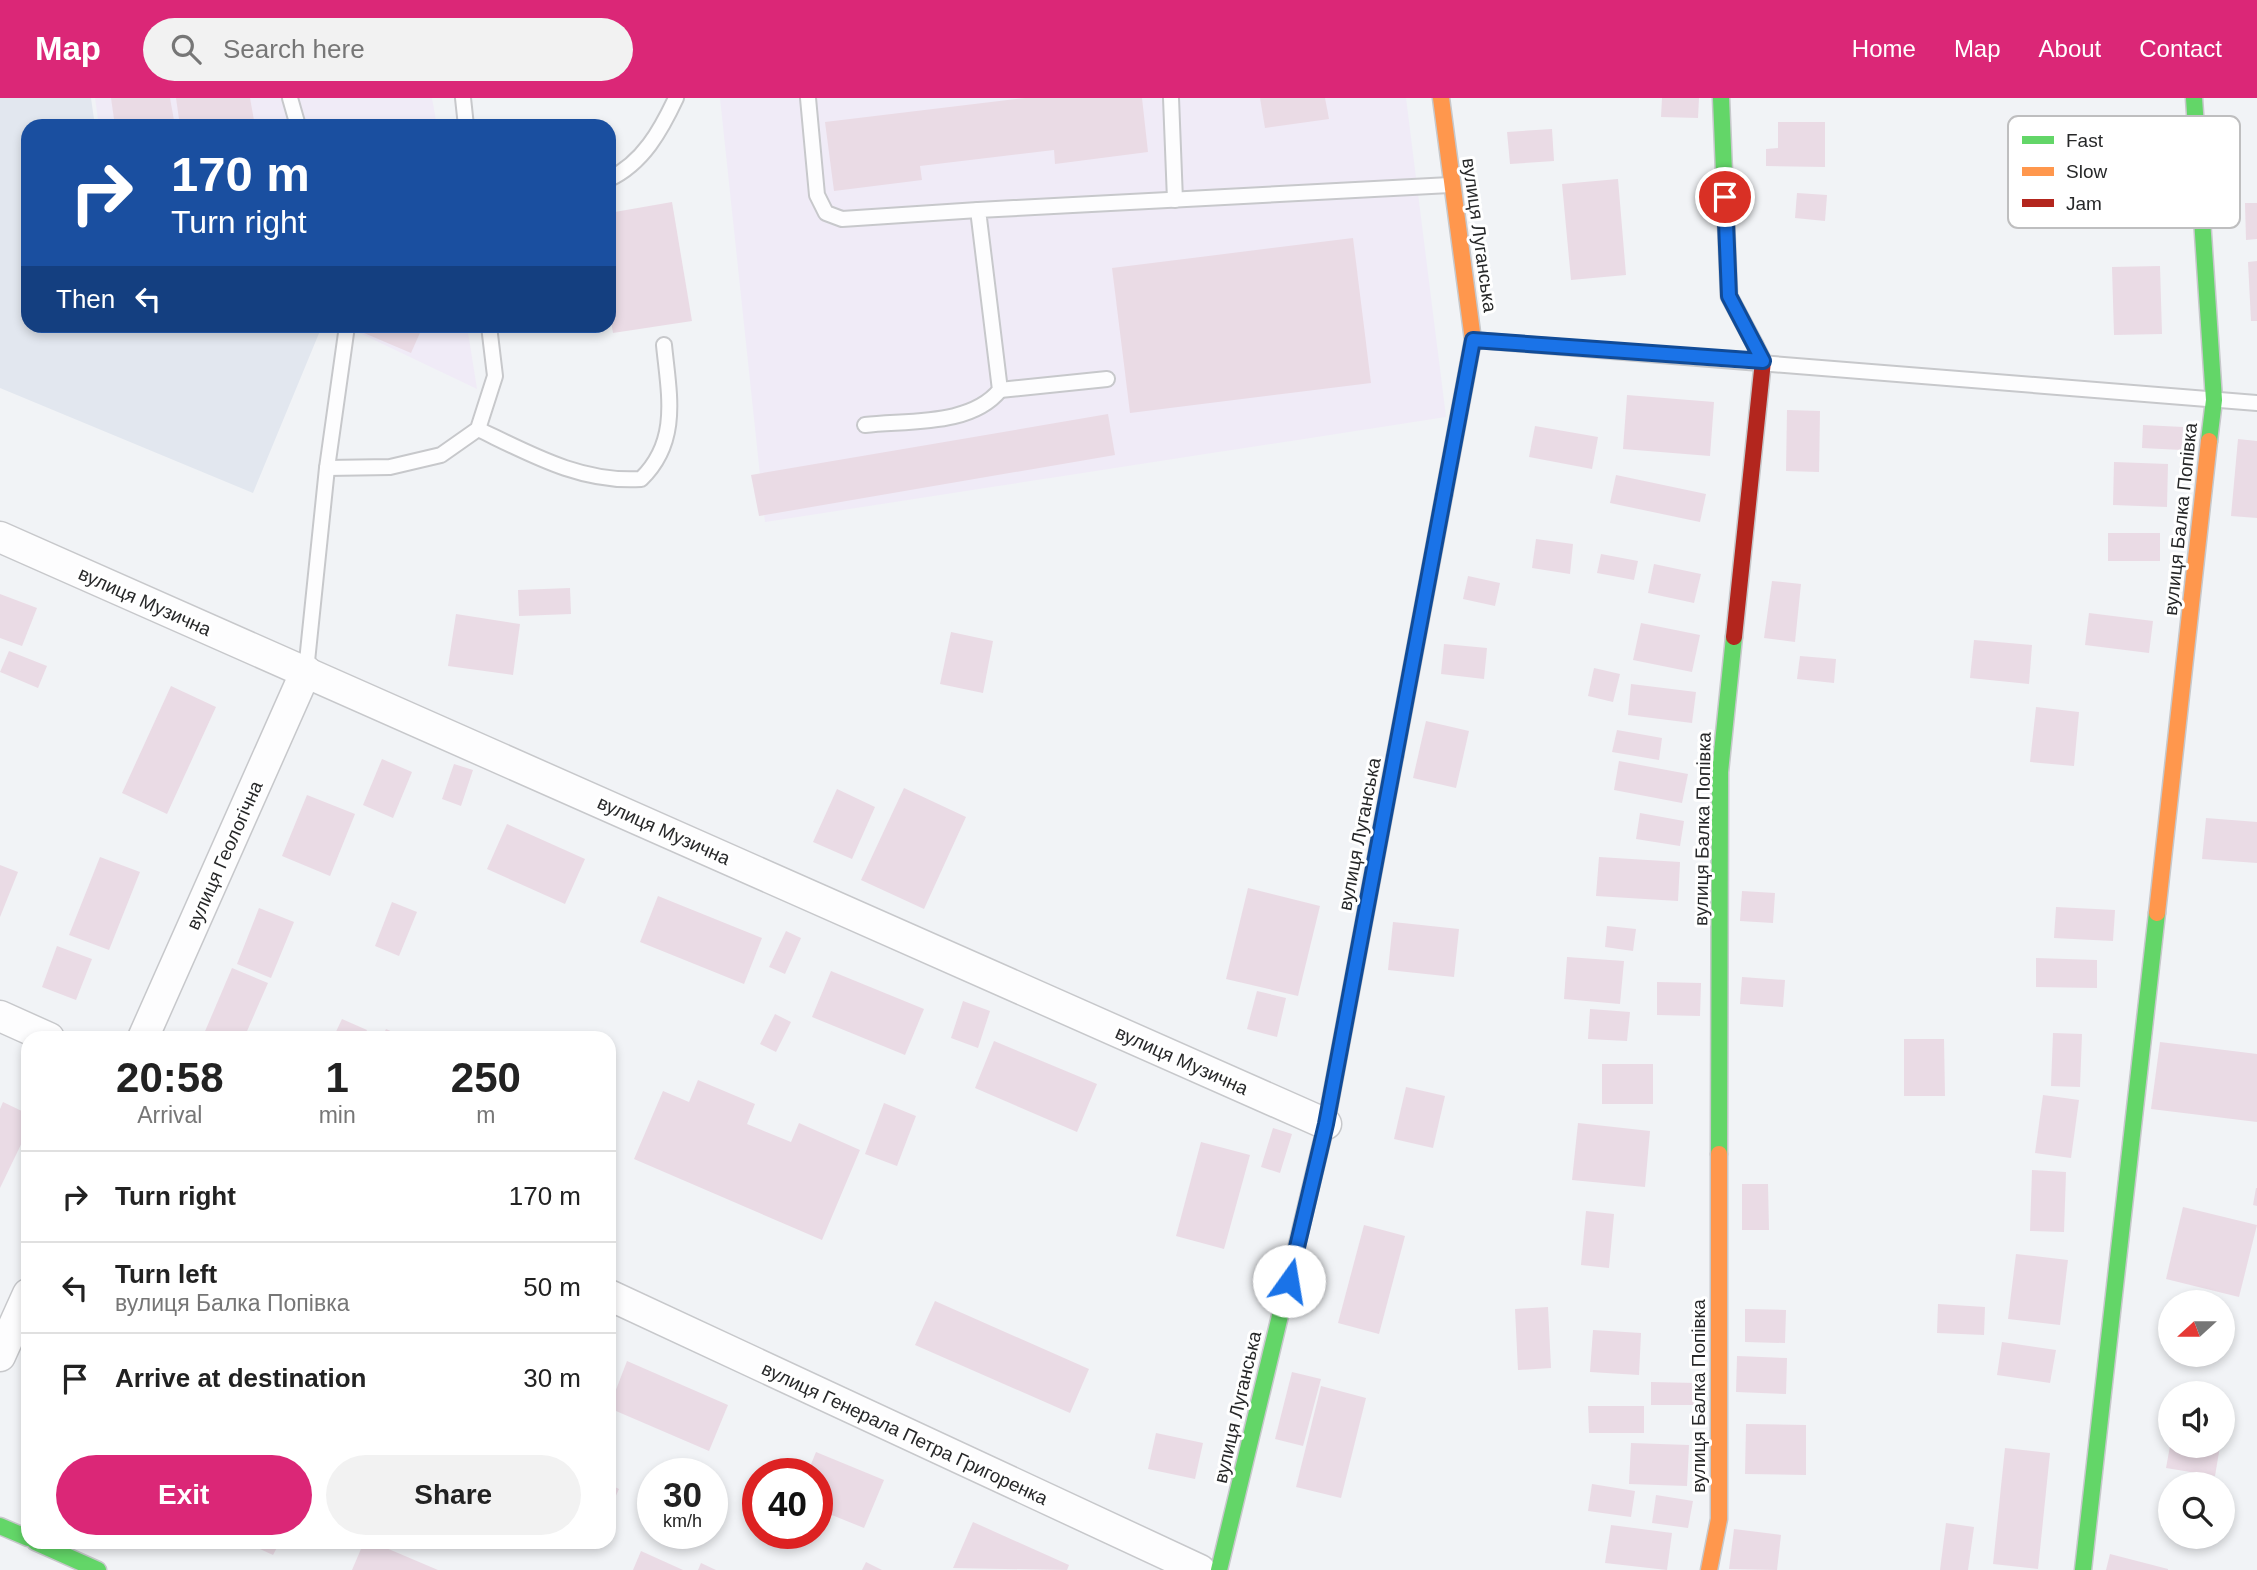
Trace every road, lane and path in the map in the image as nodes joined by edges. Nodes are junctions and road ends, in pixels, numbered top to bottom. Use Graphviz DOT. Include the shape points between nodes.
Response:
graph roads {
  1 [pos="290,98"];
  2 [pos="463,98"];
  3 [pos="676,98"];
  4 [pos="808,98"];
  5 [pos="1171,98"];
  6 [pos="1441,98"];
  7 [pos="1721,98"];
  8 [pos="2194,98"];
  9 [pos="2195,116"];
  10 [pos="296,119"];
  11 [pos="465,119"];
  12 [pos="616,174"];
  13 [pos="1452,185"];
  14 [pos="1175,200"];
  15 [pos="978,210"];
  16 [pos="2203,228"];
  17 [pos="346,333"];
  18 [pos="490,333"];
  19 [pos="1473,340"];
  20 [pos="664,345"];
  21 [pos="1763,361"];
  22 [pos="1107,379"];
  23 [pos="1000,390"];
  24 [pos="2214,400"];
  25 [pos="2257,403"];
  26 [pos="865,425"];
  27 [pos="478,429"];
  28 [pos="327,468"];
  29 [pos="0,537"];
  30 [pos="306,671"];
  31 [pos="0,1016"];
  32 [pos="34,1031"];
  33 [pos="146,1031"];
  34 [pos="1326,1124"];
  35 [pos="616,1298"];
  36 [pos="21,1310"];
  37 [pos="0,1356"];
  38 [pos="0,1526"];
  39 [pos="21,1535"];
  40 [pos="51,1549"];
  41 [pos="98,1570"];
  42 [pos="1200,1570"];
  43 [pos="1219,1570"];
  44 [pos="1709,1570"];
  45 [pos="2083,1570"];
  1 -- 10 [label="lane"];
  2 -- 11 [label="lane"];
  3 -- 12 [label="lane" via="663,127 639,158"];
  4 -- 15 [label="lane" via="817,194 826,213 842,219"];
  5 -- 14 [label="lane"];
  6 -- 13 [label="street, вулиця Луганська"];
  7 -- 21 [label="street" via="1729,296"];
  8 -- 9 [label="street, вулиця Балка Попівка"];
  13 -- 14 [label="lane"];
  13 -- 19 [label="street, вулиця Луганська"];
  14 -- 15 [label="lane"];
  15 -- 23 [label="lane"];
  16 -- 24 [label="street, вулиця Балка Попівка"];
  17 -- 28 [label="lane"];
  18 -- 27 [label="lane" via="495,376"];
  19 -- 21 [label="lane"];
  19 -- 34 [label="street, вулиця Луганська"];
  20 -- 27 [label="lane" via="671,409 667,441 656,465 641,480 563,470"];
  21 -- 24 [label="lane"];
  21 -- 44 [label="street, вулиця Балка Попівка" via="1720,772 1719,1519"];
  22 -- 23 [label="lane"];
  23 -- 26 [label="lane" via="989,405 968,414"];
  24 -- 25 [label="lane"];
  24 -- 45 [label="street, вулиця Балка Попівка"];
  27 -- 28 [label="lane" via="441,456 390,467"];
  28 -- 30 [label="lane"];
  29 -- 30 [label="street, вулиця Музична"];
  30 -- 33 [label="street, вулиця Геологічна"];
  30 -- 34 [label="street, вулиця Музична"];
  31 -- 32 [label="street"];
  34 -- 43 [label="street, вулиця Луганська"];
  35 -- 42 [label="street, вулиця Генерала Петра Григоренка"];
  36 -- 37 [label="street"];
  38 -- 39 [label="street"];
  40 -- 41 [label="street"];
}
